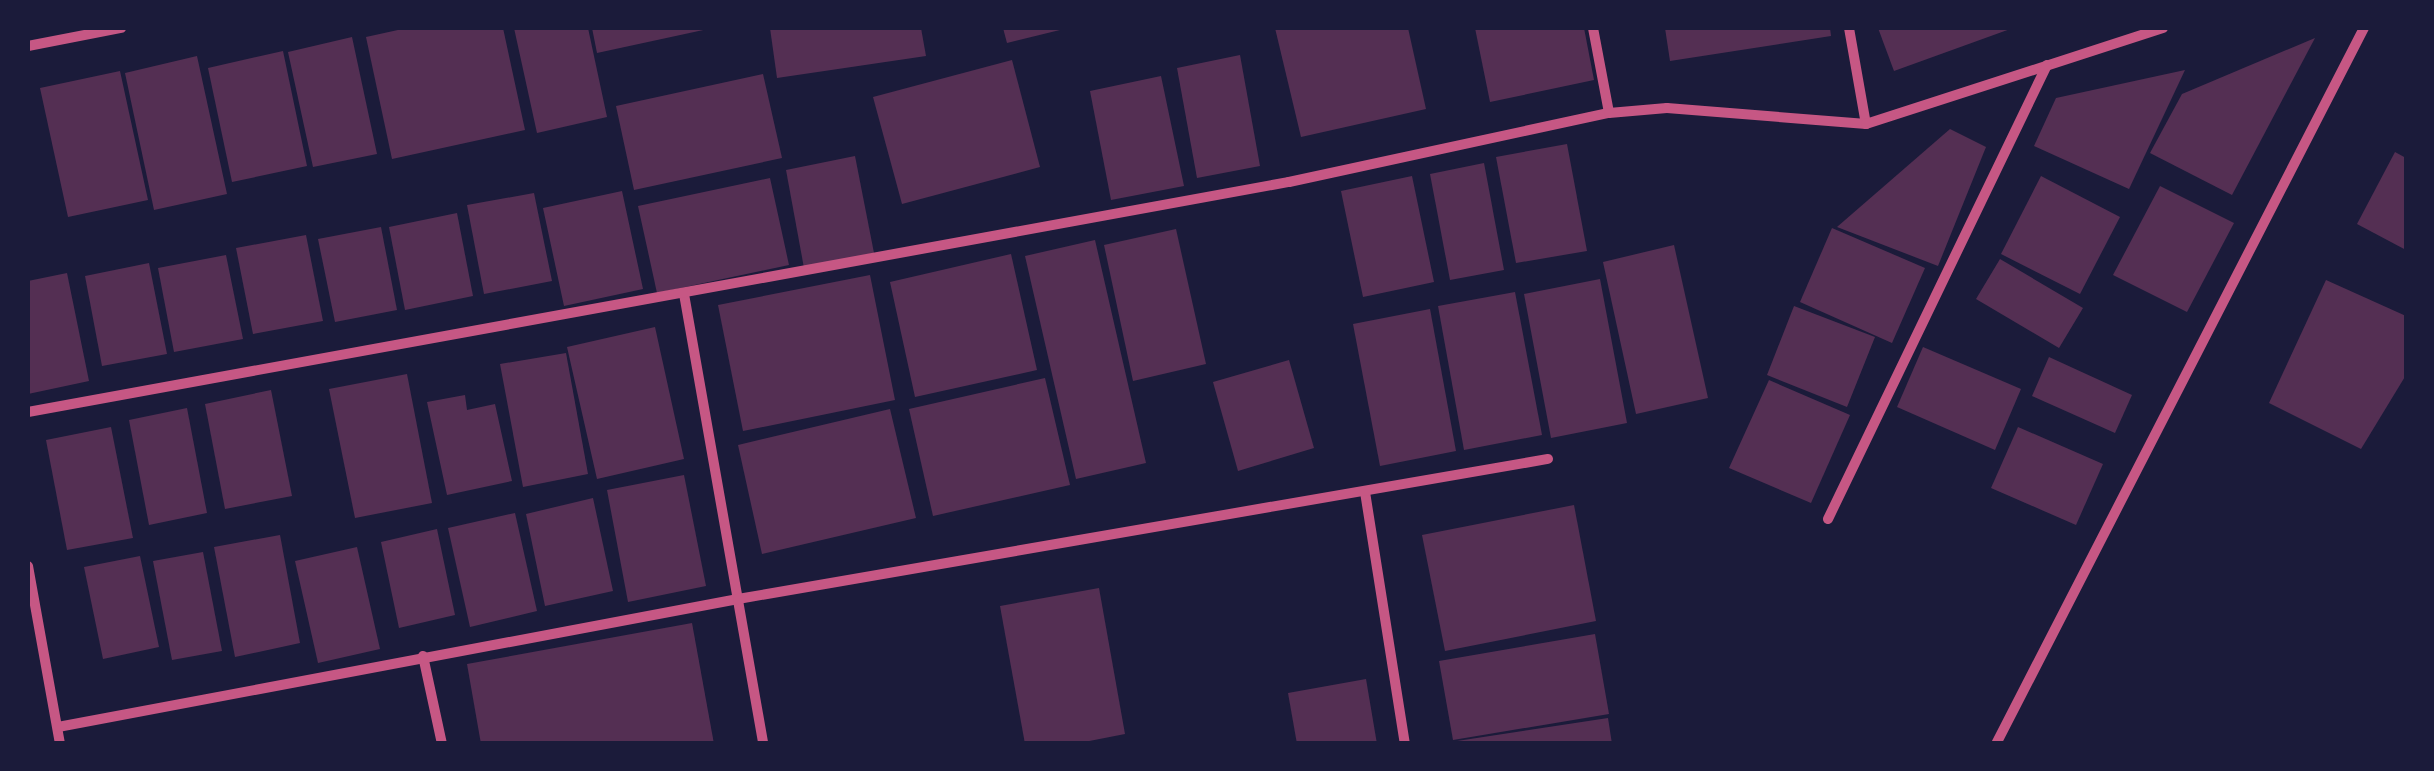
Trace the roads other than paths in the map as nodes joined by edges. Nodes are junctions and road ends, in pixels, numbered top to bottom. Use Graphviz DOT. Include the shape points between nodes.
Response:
graph roads {
  1 [pos="121,28"];
  2 [pos="1594,28"];
  3 [pos="1849,28"];
  4 [pos="2164,28"];
  5 [pos="2364,28"];
  6 [pos="28,46"];
  7 [pos="2048,64"];
  8 [pos="1609,113"];
  9 [pos="1866,124"];
  10 [pos="684,294"];
  11 [pos="28,412"];
  12 [pos="1548,459"];
  13 [pos="1365,492"];
  14 [pos="1828,518"];
  15 [pos="28,566"];
  16 [pos="738,599"];
  17 [pos="423,656"];
  18 [pos="58,727"];
  19 [pos="60,744"];
  20 [pos="442,744"];
  21 [pos="763,744"];
  22 [pos="1406,744"];
  23 [pos="1996,744"];
  1 -- 6 [label="street"];
  2 -- 8 [label="street"];
  3 -- 9 [label="street"];
  4 -- 7 [label="street"];
  5 -- 23 [label="street"];
  7 -- 9 [label="street"];
  7 -- 14 [label="street"];
  8 -- 9 [label="street" via="1667,108"];
  8 -- 10 [label="street" via="1289,182"];
  10 -- 11 [label="street"];
  10 -- 16 [label="street"];
  12 -- 13 [label="street"];
  13 -- 16 [label="street"];
  13 -- 22 [label="street"];
  15 -- 18 [label="street"];
  16 -- 17 [label="street"];
  16 -- 21 [label="street"];
  17 -- 18 [label="street"];
  17 -- 20 [label="street"];
  18 -- 19 [label="street"];
}
